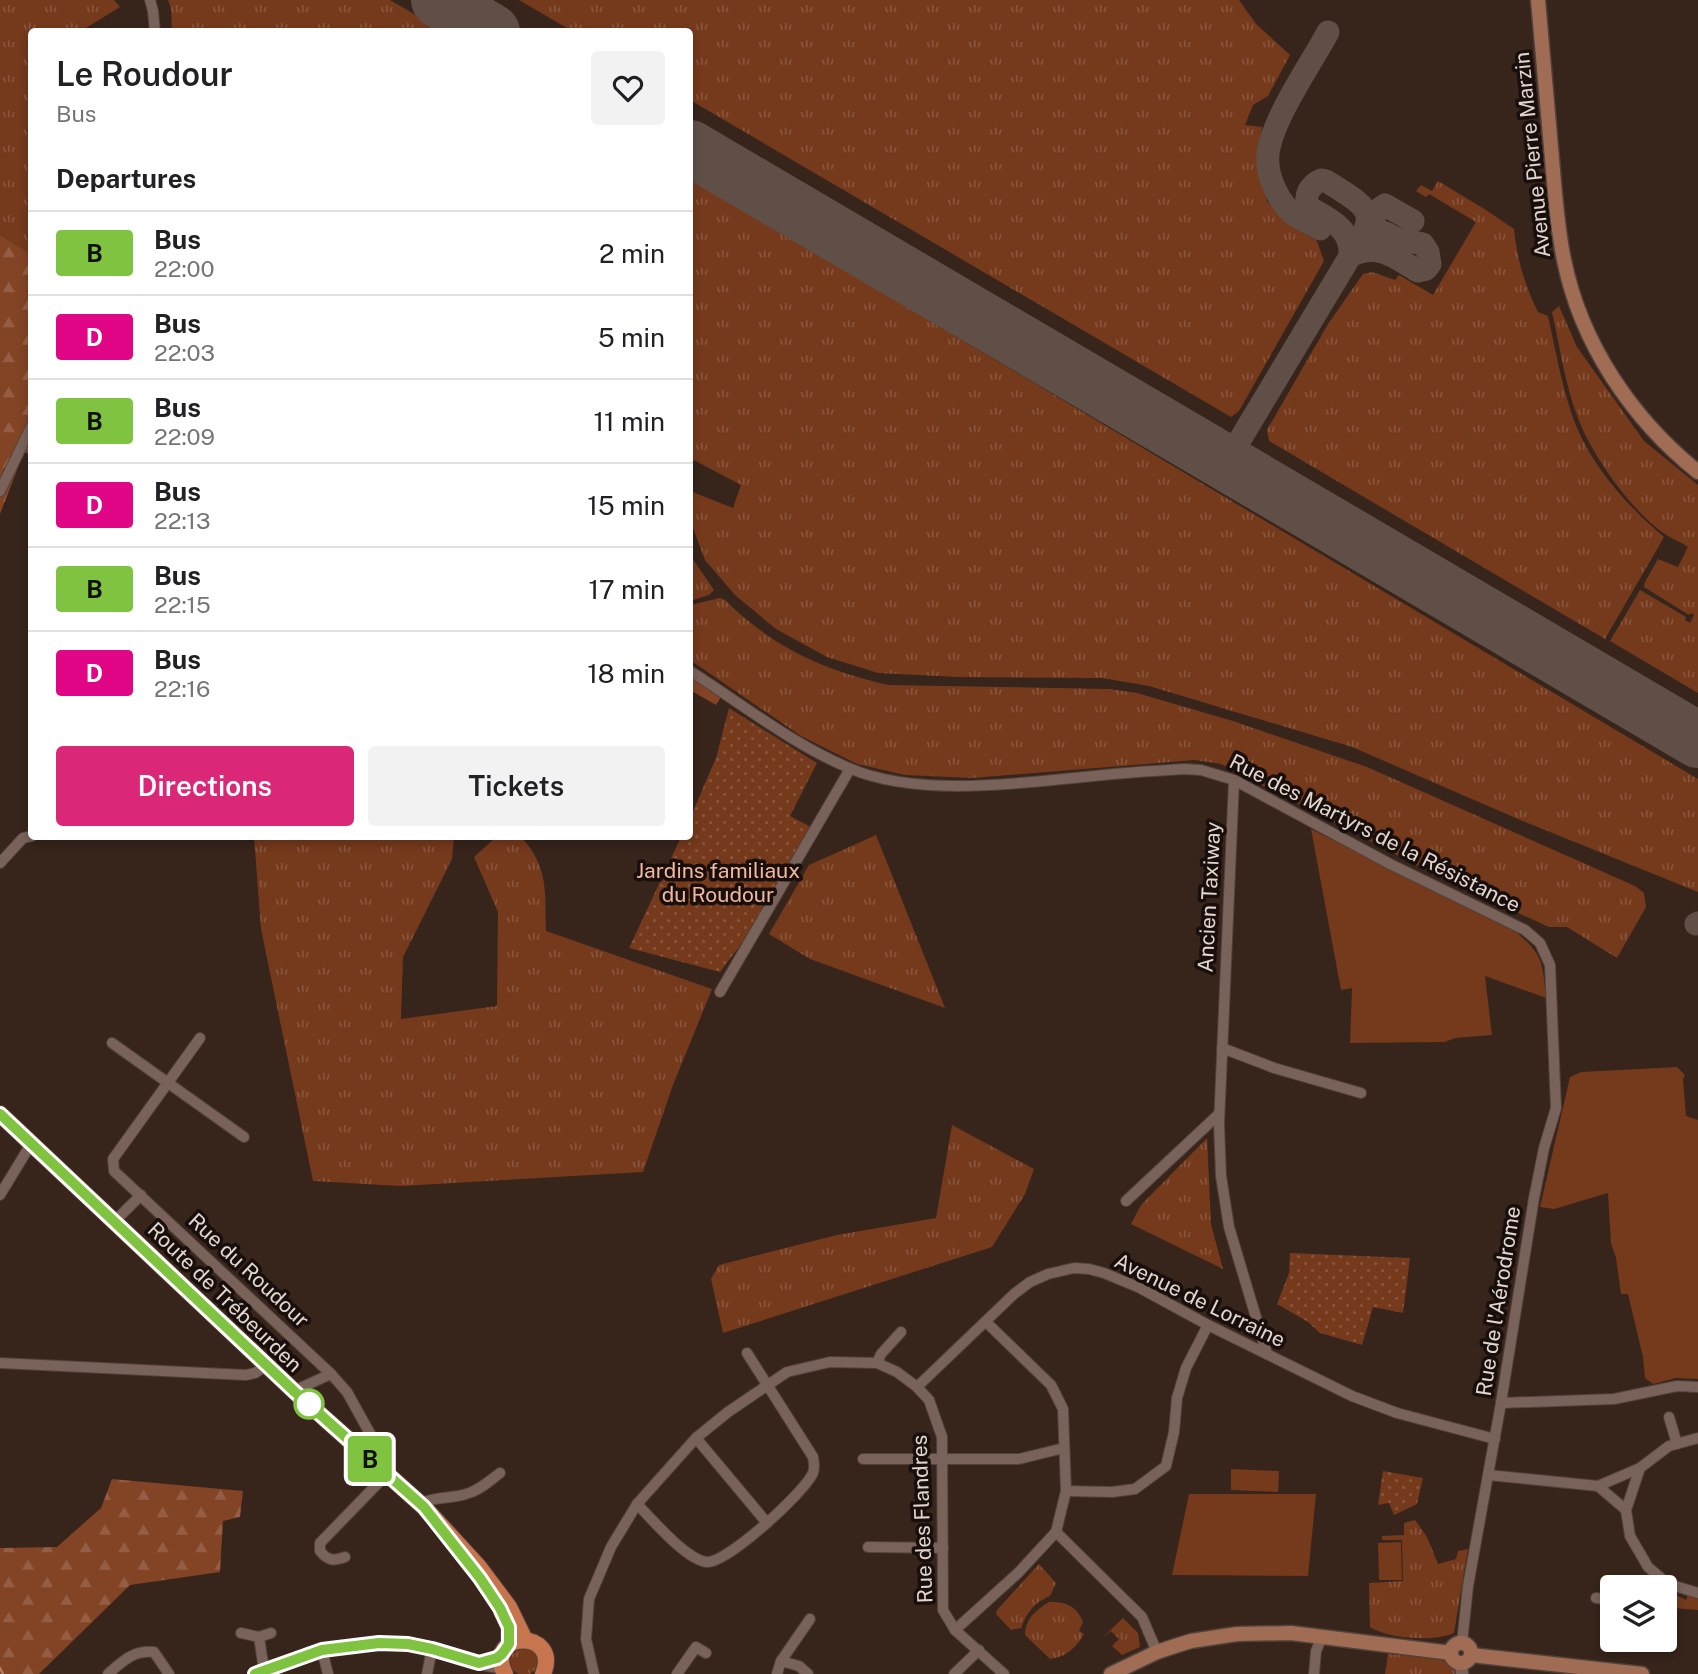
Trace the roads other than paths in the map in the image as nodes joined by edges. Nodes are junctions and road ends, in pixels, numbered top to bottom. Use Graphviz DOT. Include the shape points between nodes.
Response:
graph roads {
  1 [pos="150,0"];
  2 [pos="1538,0"];
  3 [pos="154,28"];
  4 [pos="28,433"];
  5 [pos="1698,472"];
  6 [pos="0,491"];
  7 [pos="693,673"];
  8 [pos="850,769"];
  9 [pos="1234,780"];
  10 [pos="28,837"];
  11 [pos="0,863"];
  12 [pos="1550,965"];
  13 [pos="720,992"];
  14 [pos="200,1038"];
  15 [pos="113,1043"];
  16 [pos="1222,1048"];
  17 [pos="168,1084"];
  18 [pos="1361,1093"];
  19 [pos="0,1114"];
  20 [pos="1219,1114"];
  21 [pos="244,1137"];
  22 [pos="31,1144"];
  23 [pos="0,1195"];
  24 [pos="141,1195"];
  25 [pos="1126,1201"];
  26 [pos="115,1221"];
  27 [pos="986,1322"];
  28 [pos="1259,1324"];
  29 [pos="1208,1325"];
  30 [pos="901,1332"];
  31 [pos="1245,1343"];
  32 [pos="747,1353"];
  33 [pos="1267,1354"];
  34 [pos="0,1363"];
  35 [pos="877,1363"];
  36 [pos="267,1364"];
  37 [pos="331,1374"];
  38 [pos="768,1385"];
  39 [pos="917,1387"];
  40 [pos="1698,1387"];
  41 [pos="295,1392"];
  42 [pos="1502,1403"];
  43 [pos="1668,1417"];
  44 [pos="696,1438"];
  45 [pos="1495,1438"];
  46 [pos="1698,1438"];
  47 [pos="1677,1444"];
  48 [pos="1064,1448"];
  49 [pos="863,1459"];
  50 [pos="943,1459"];
  51 [pos="1640,1468"];
  52 [pos="500,1473"];
  53 [pos="387,1474"];
  54 [pos="1488,1475"];
  55 [pos="1598,1486"];
  56 [pos="1066,1491"];
  57 [pos="637,1504"];
  58 [pos="424,1507"];
  59 [pos="1626,1510"];
  60 [pos="767,1523"];
  61 [pos="1056,1532"];
  62 [pos="868,1547"];
  63 [pos="943,1548"];
  64 [pos="345,1557"];
  65 [pos="1655,1575"];
  66 [pos="1677,1589"];
  67 [pos="1698,1594"];
  68 [pos="1596,1598"];
  69 [pos="1600,1598"];
  70 [pos="810,1619"];
  71 [pos="955,1630"];
  72 [pos="241,1633"];
  73 [pos="271,1633"];
  74 [pos="259,1637"];
  75 [pos="1321,1639"];
  76 [pos="432,1649"];
  77 [pos="322,1650"];
  78 [pos="979,1650"];
  79 [pos="1157,1652"];
  80 [pos="706,1653"];
  81 [pos="508,1656"];
  82 [pos="1461,1657"];
  83 [pos="781,1661"];
  84 [pos="1574,1670"];
  85 [pos="260,1672"];
  86 [pos="547,1672"];
  87 [pos="108,1674"];
  88 [pos="169,1674"];
  89 [pos="328,1674"];
  90 [pos="427,1674"];
  91 [pos="594,1674"];
  92 [pos="677,1674"];
  93 [pos="777,1674"];
  94 [pos="808,1674"];
  95 [pos="954,1674"];
  96 [pos="1004,1674"];
  97 [pos="1111,1674"];
  98 [pos="1314,1674"];
  99 [pos="1642,1674"];
  1 -- 3 [label="street"];
  2 -- 5 [label="main road, Avenue Pierre Marzin" via="1556,208 1571,289 1601,358 1625,396 1666,445"];
  4 -- 6 [label="street"];
  7 -- 8 [label="street, Rue des Martyrs de la Résistance"];
  8 -- 9 [label="street, Rue des Martyrs de la Résistance" via="923,784 990,784 1184,769"];
  8 -- 13 [label="street"];
  9 -- 12 [label="street, Rue des Martyrs de la Résistance" via="1525,930 1540,943"];
  9 -- 16 [label="street, Ancien Taxiway"];
  10 -- 11 [label="street"];
  12 -- 42 [label="street, Rue de l'Aérodrome" via="1556,1108 1534,1198"];
  14 -- 17 [label="street, Rue du Roudour"];
  15 -- 17 [label="street"];
  16 -- 18 [label="street"];
  16 -- 20 [label="street, Ancien Taxiway"];
  17 -- 21 [label="street"];
  17 -- 24 [label="street, Rue du Roudour" via="114,1159 114,1171"];
  19 -- 22 [label="main road, Route de Trébeurden"];
  20 -- 25 [label="street"];
  20 -- 28 [label="street, Ancien Taxiway" via="1229,1227"];
  22 -- 23 [label="street"];
  22 -- 26 [label="main road, Route de Trébeurden"];
  24 -- 26 [label="street"];
  24 -- 37 [label="street, Rue du Roudour"];
  26 -- 36 [label="main road, Route de Trébeurden"];
  27 -- 29 [label="street, Avenue de Lorraine" via="1030,1282 1074,1268 1116,1278"];
  27 -- 39 [label="street, Avenue de Lorraine"];
  27 -- 48 [label="street" via="1051,1385 1063,1409"];
  28 -- 31 [label="street"];
  28 -- 33 [label="street, Ancien Taxiway"];
  29 -- 31 [label="street, Avenue de Lorraine"];
  29 -- 56 [label="street" via="1177,1398 1166,1466 1135,1489"];
  30 -- 35 [label="street"];
  31 -- 33 [label="street, Avenue de Lorraine"];
  32 -- 38 [label="street"];
  33 -- 45 [label="street, Avenue de Lorraine" via="1397,1413"];
  34 -- 36 [label="street" via="246,1375"];
  35 -- 38 [label="street" via="830,1362 787,1372"];
  35 -- 39 [label="street"];
  36 -- 41 [label="main road, Route de Trébeurden"];
  37 -- 41 [label="street"];
  37 -- 53 [label="street, Rue du Roudour" via="347,1392 376,1443 388,1466"];
  38 -- 44 [label="street"];
  38 -- 60 [label="street" via="813,1457 815,1471"];
  39 -- 50 [label="street, Rue des Flandres" via="937,1417"];
  40 -- 42 [label="street" via="1614,1399"];
  41 -- 53 [label="main road, Route de Trébeurden"];
  42 -- 45 [label="street, Rue de l'Aérodrome"];
  43 -- 47 [label="street"];
  44 -- 57 [label="street"];
  44 -- 60 [label="street"];
  45 -- 54 [label="street, Rue de l'Aérodrome"];
  46 -- 47 [label="street"];
  47 -- 51 [label="street"];
  48 -- 50 [label="street" via="1019,1459"];
  48 -- 56 [label="street"];
  49 -- 50 [label="street"];
  50 -- 63 [label="street, Rue des Flandres"];
  51 -- 55 [label="street"];
  51 -- 59 [label="street"];
  52 -- 58 [label="street" via="466,1495 439,1497"];
  53 -- 58 [label="main road, Route de Trébeurden"];
  53 -- 64 [label="street" via="320,1543 320,1551 330,1559"];
  54 -- 55 [label="street"];
  54 -- 82 [label="street, Rue de l'Aérodrome"];
  55 -- 59 [label="street"];
  56 -- 61 [label="street"];
  57 -- 60 [label="street" via="683,1549 709,1562 719,1560"];
  57 -- 91 [label="street" via="611,1547 589,1599 586,1639"];
  58 -- 81 [label="main road, Route de Trébeurden" via="500,1608 509,1627"];
  59 -- 65 [label="street" via="1630,1536"];
  61 -- 71 [label="street"];
  61 -- 79 [label="street" via="1142,1617"];
  62 -- 63 [label="street"];
  63 -- 71 [label="street, Rue des Flandres" via="943,1610"];
  66 -- 67 [label="street"];
  68 -- 69 [label="street"];
  70 -- 83 [label="street"];
  71 -- 78 [label="street, Rue des Flandres"];
  72 -- 74 [label="street"];
  73 -- 74 [label="street"];
  74 -- 85 [label="street"];
  75 -- 79 [label="main road" via="1291,1633 1237,1634"];
  75 -- 82 [label="main road" via="1359,1640"];
  75 -- 98 [label="street"];
  76 -- 77 [label="street" via="379,1643"];
  76 -- 81 [label="street" via="479,1663"];
  76 -- 90 [label="street"];
  77 -- 85 [label="street"];
  77 -- 89 [label="street"];
  78 -- 95 [label="street"];
  78 -- 96 [label="street, Rue des Flandres"];
  79 -- 97 [label="main road"];
  80 -- 92 [label="street" via="696,1647"];
  81 -- 86 [label="main road" via="536,1643"];
  82 -- 84 [label="main road"];
  83 -- 93 [label="street"];
  83 -- 94 [label="street"];
  84 -- 99 [label="main road"];
  87 -- 88 [label="street" via="141,1651 154,1653"];
}
